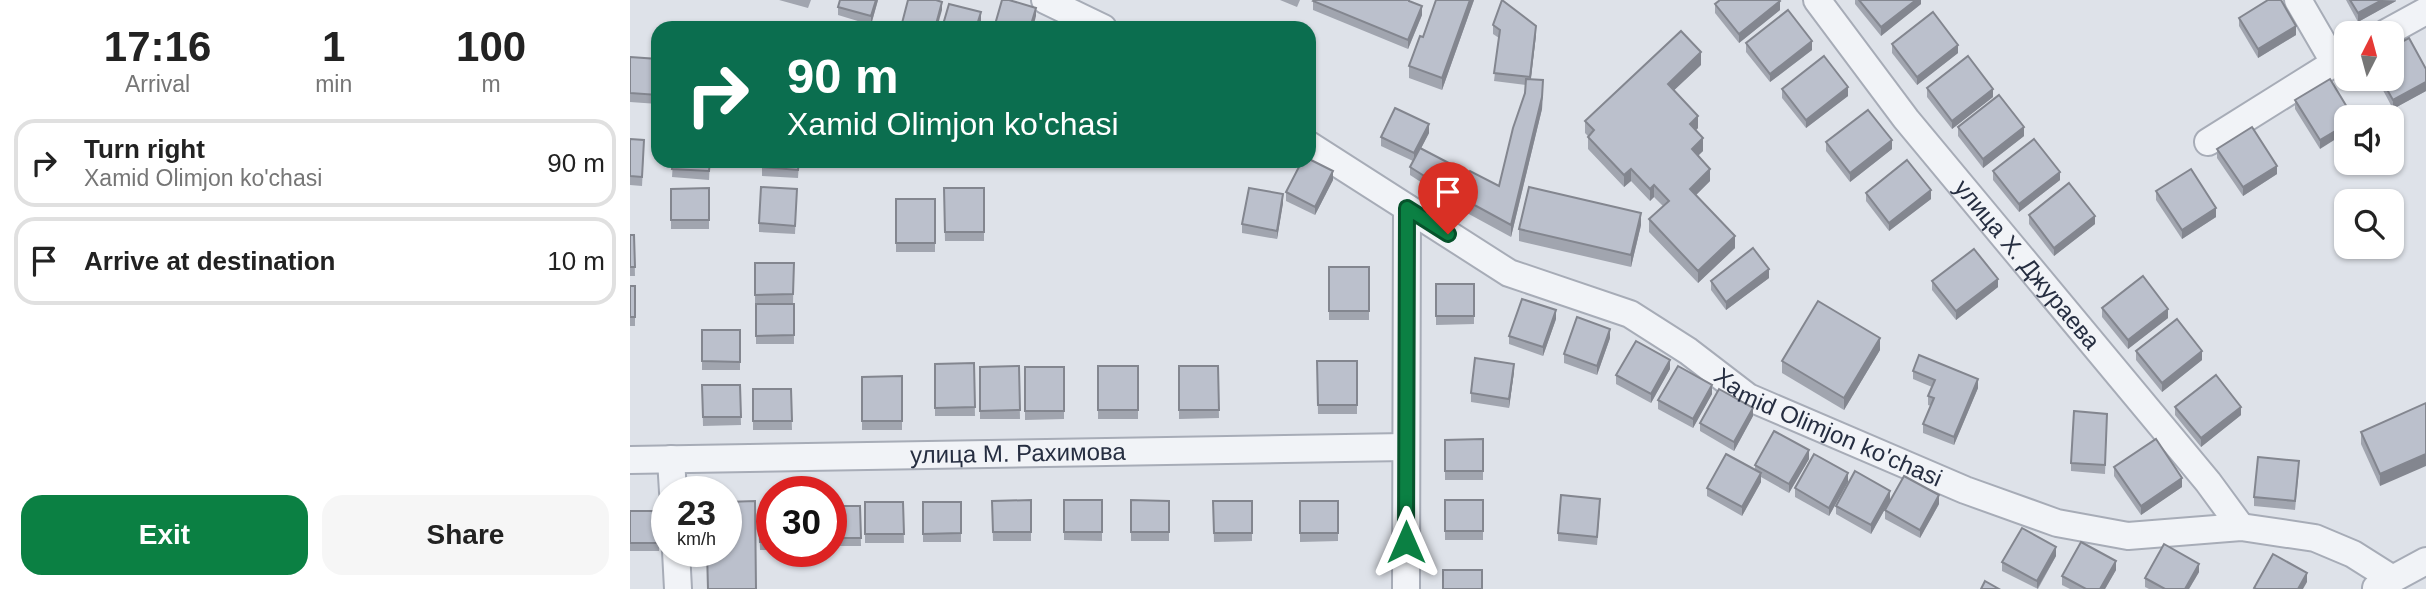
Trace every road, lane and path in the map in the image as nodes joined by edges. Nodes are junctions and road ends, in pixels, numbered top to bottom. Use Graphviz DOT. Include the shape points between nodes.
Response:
graph roads {
  1 [pos="1045,0"];
  2 [pos="1816,0"];
  3 [pos="2298,0"];
  4 [pos="2426,11"];
  5 [pos="1088,21"];
  6 [pos="2404,23"];
  7 [pos="2334,50"];
  8 [pos="2334,62"];
  9 [pos="2208,142"];
  10 [pos="1316,150"];
  11 [pos="1407,208"];
  12 [pos="1405,447"];
  13 [pos="671,459"];
  14 [pos="630,460"];
  15 [pos="672,476"];
  16 [pos="2241,527"];
  17 [pos="2426,561"];
  18 [pos="677,567"];
  19 [pos="2383,584"];
  20 [pos="678,589"];
  21 [pos="1406,589"];
  1 -- 5 [label="street"];
  2 -- 16 [label="street, улица Х. Джураева" via="1906,119"];
  3 -- 7 [label="street"];
  4 -- 6 [label="street"];
  8 -- 9 [label="street"];
  10 -- 11 [label="street, Xamid Olimjon ko'chasi"];
  11 -- 12 [label="street"];
  11 -- 16 [label="street, Xamid Olimjon ko'chasi" via="1509,273 1630,314 1748,397 1965,490 2057,523 2128,536"];
  12 -- 13 [label="street, улица М. Рахимова"];
  12 -- 21 [label="street"];
  13 -- 14 [label="street, улица М. Рахимова"];
  13 -- 15 [label="street"];
  16 -- 19 [label="street, Xamid Olimjon ko'chasi" via="2315,538 2353,554"];
  17 -- 19 [label="street"];
  18 -- 20 [label="street"];
}
